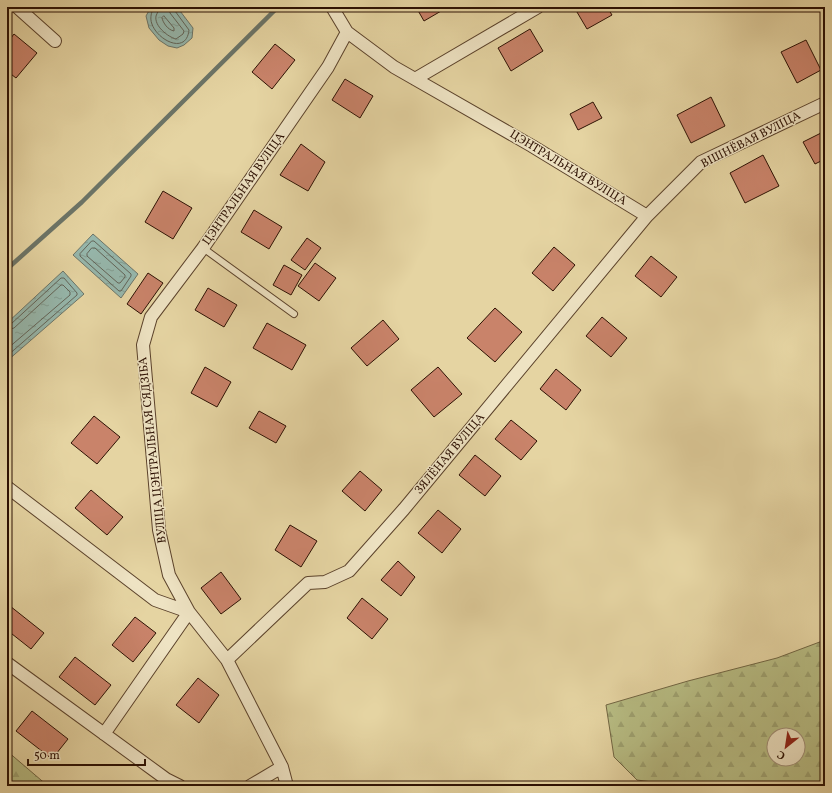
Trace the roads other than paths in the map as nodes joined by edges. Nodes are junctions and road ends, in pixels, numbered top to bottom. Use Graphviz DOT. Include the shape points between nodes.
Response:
graph roads {
  1 [pos="17,7"];
  2 [pos="332,7"];
  3 [pos="538,7"];
  4 [pos="347,32"];
  5 [pos="55,41"];
  6 [pos="415,79"];
  7 [pos="825,103"];
  8 [pos="647,216"];
  9 [pos="203,248"];
  10 [pos="294,314"];
  11 [pos="143,345"];
  12 [pos="7,487"];
  13 [pos="189,612"];
  14 [pos="227,660"];
  15 [pos="7,663"];
  16 [pos="104,734"];
  17 [pos="282,767"];
  18 [pos="180,786"];
  19 [pos="250,786"];
  20 [pos="287,786"];
  1 -- 5 [label="street"];
  2 -- 4 [label="street, ЦЭНТРАЛЬНАЯ ВУЛІЦА"];
  3 -- 6 [label="street"];
  4 -- 6 [label="street, ЦЭНТРАЛЬНАЯ ВУЛІЦА" via="394,67"];
  4 -- 9 [label="street, ЦЭНТРАЛЬНАЯ ВУЛІЦА" via="328,67"];
  6 -- 8 [label="street, ЦЭНТРАЛЬНАЯ ВУЛІЦА"];
  7 -- 8 [label="street, ВІШНЁВАЯ ВУЛІЦА" via="701,162"];
  8 -- 14 [label="street, ЗЯЛЁНАЯ ВУЛІЦА" via="404,509 349,571 325,582 308,583"];
  9 -- 10 [label="lane"];
  9 -- 11 [label="street, ЦЭНТРАЛЬНАЯ ВУЛІЦА" via="151,316"];
  11 -- 13 [label="street, ВУЛІЦА ЦЭНТРАЛЬНАЯ СЯДЗІБА" via="159,530 169,575"];
  12 -- 13 [label="street" via="155,600"];
  13 -- 14 [label="street, ВУЛІЦА ЦЭНТРАЛЬНАЯ СЯДЗІБА"];
  13 -- 16 [label="street"];
  14 -- 17 [label="street, ВУЛІЦА ЦЭНТРАЛЬНАЯ СЯДЗІБА"];
  15 -- 16 [label="street"];
  16 -- 18 [label="street" via="166,779"];
  17 -- 19 [label="street"];
  17 -- 20 [label="street, ВУЛІЦА ЦЭНТРАЛЬНАЯ СЯДЗІБА"];
}
